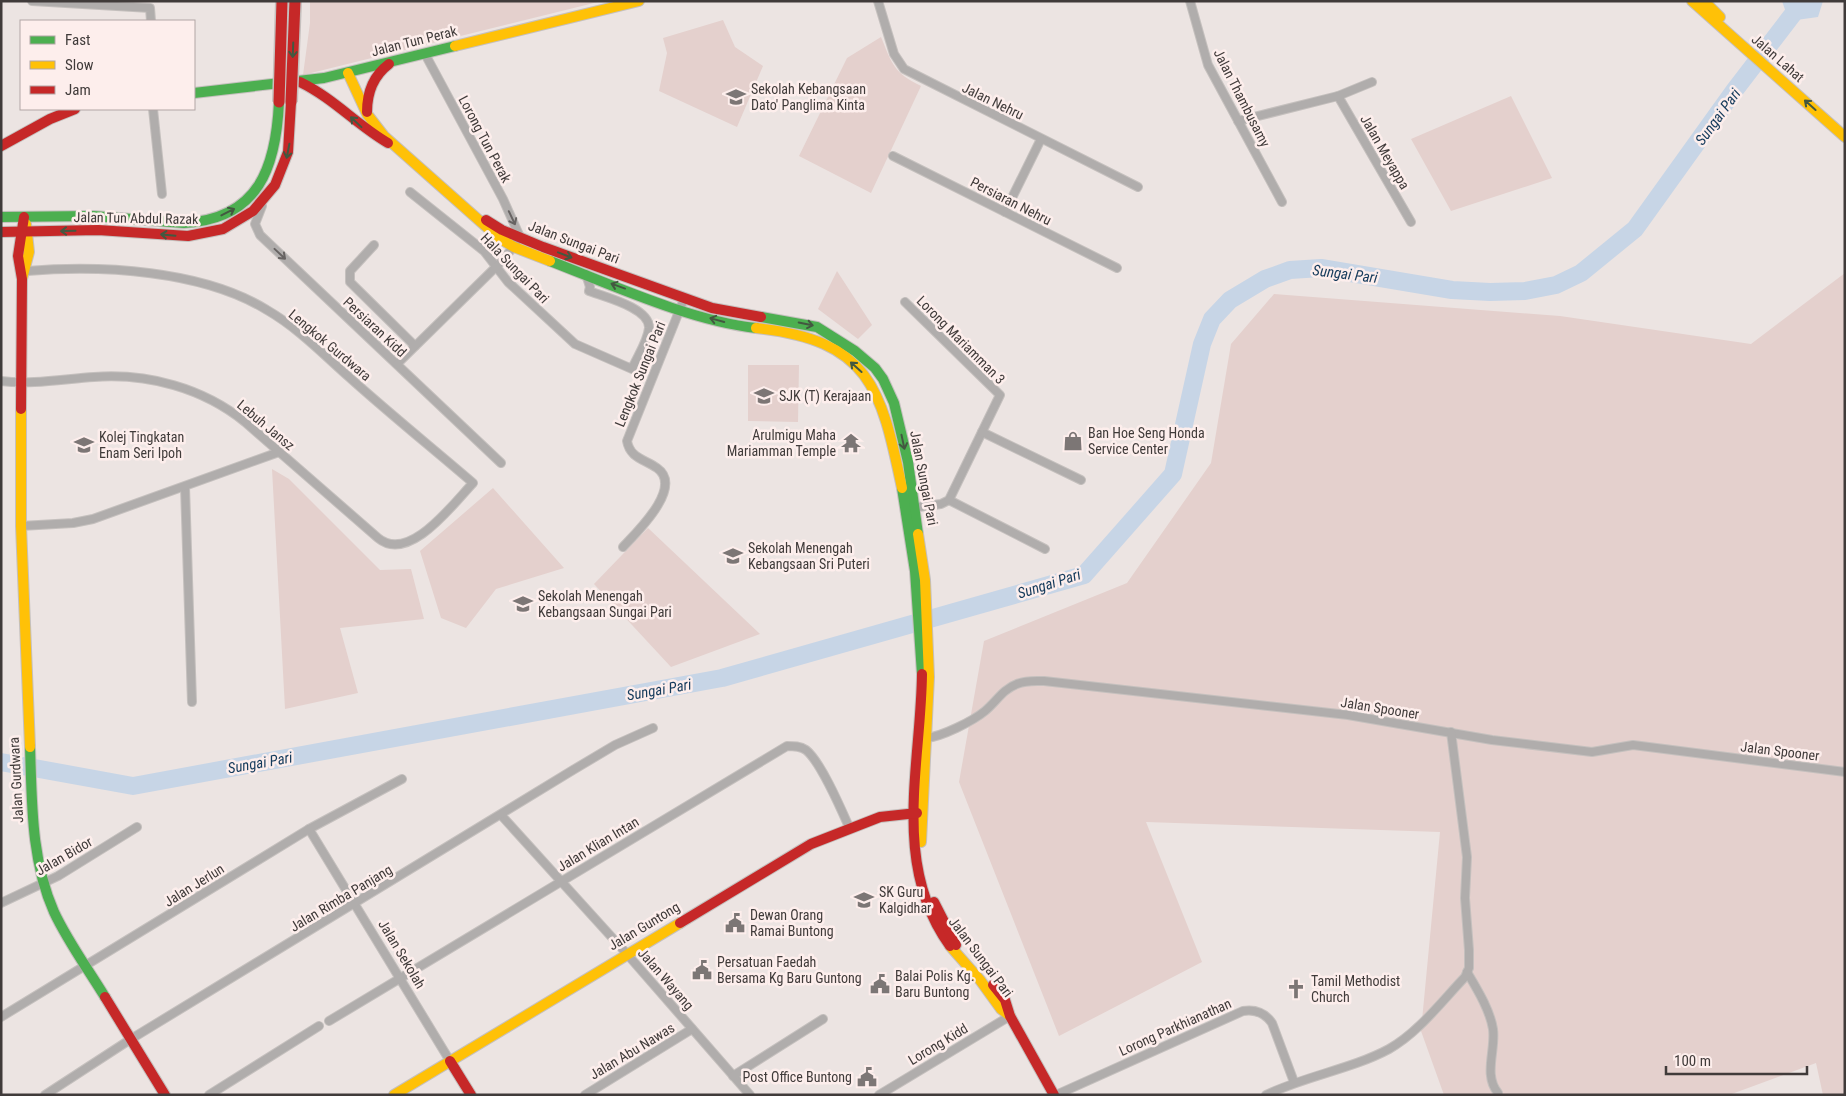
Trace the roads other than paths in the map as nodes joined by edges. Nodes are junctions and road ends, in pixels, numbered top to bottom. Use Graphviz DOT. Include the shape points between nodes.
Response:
graph roads {
  1 [pos="32,1"];
  2 [pos="282,1"];
  3 [pos="295,1"];
  4 [pos="639,1"];
  5 [pos="878,1"];
  6 [pos="1190,1"];
  7 [pos="1692,1"];
  8 [pos="1704,1"];
  9 [pos="151,20"];
  10 [pos="425,54"];
  11 [pos="1758,59"];
  12 [pos="394,61"];
  13 [pos="348,73"];
  14 [pos="300,82"];
  15 [pos="1372,82"];
  16 [pos="195,93"];
  17 [pos="1338,96"];
  18 [pos="72,110"];
  19 [pos="153,110"];
  20 [pos="367,114"];
  21 [pos="1238,121"];
  22 [pos="1845,137"];
  23 [pos="1041,139"];
  24 [pos="14,141"];
  25 [pos="1,146"];
  26 [pos="398,147"];
  27 [pos="1,152"];
  28 [pos="893,156"];
  29 [pos="1138,186"];
  30 [pos="410,192"];
  31 [pos="162,194"];
  32 [pos="265,200"];
  33 [pos="1282,202"];
  34 [pos="1005,212"];
  35 [pos="1,217"];
  36 [pos="24,217"];
  37 [pos="1411,222"];
  38 [pos="1,232"];
  39 [pos="24,232"];
  40 [pos="517,242"];
  41 [pos="374,245"];
  42 [pos="496,267"];
  43 [pos="1117,268"];
  44 [pos="586,274"];
  45 [pos="25,275"];
  46 [pos="647,296"];
  47 [pos="905,302"];
  48 [pos="682,304"];
  49 [pos="641,312"];
  50 [pos="415,346"];
  51 [pos="397,364"];
  52 [pos="1,381"];
  53 [pos="22,382"];
  54 [pos="982,432"];
  55 [pos="279,452"];
  56 [pos="501,463"];
  57 [pos="1081,480"];
  58 [pos="185,487"];
  59 [pos="949,500"];
  60 [pos="911,508"];
  61 [pos="21,526"];
  62 [pos="408,542"];
  63 [pos="623,547"];
  64 [pos="1045,549"];
  65 [pos="926,677"];
  66 [pos="192,702"];
  67 [pos="653,728"];
  68 [pos="1451,732"];
  69 [pos="926,738"];
  70 [pos="1845,772"];
  71 [pos="402,780"];
  72 [pos="916,812"];
  73 [pos="501,816"];
  74 [pos="137,827"];
  75 [pos="848,827"];
  76 [pos="309,829"];
  77 [pos="560,882"];
  78 [pos="42,884"];
  79 [pos="1,904"];
  80 [pos="355,904"];
  81 [pos="627,954"];
  82 [pos="85,966"];
  83 [pos="1467,972"];
  84 [pos="399,978"];
  85 [pos="1010,1016"];
  86 [pos="1,1017"];
  87 [pos="823,1020"];
  88 [pos="329,1021"];
  89 [pos="320,1026"];
  90 [pos="692,1029"];
  91 [pos="131,1039"];
  92 [pos="450,1061"];
  93 [pos="732,1076"];
  94 [pos="1294,1082"];
  95 [pos="1498,1093"];
  96 [pos="45,1095"];
  97 [pos="165,1095"];
  98 [pos="208,1095"];
  99 [pos="394,1095"];
  100 [pos="471,1095"];
  101 [pos="585,1095"];
  102 [pos="750,1095"];
  103 [pos="879,1095"];
  104 [pos="1055,1095"];
  105 [pos="1266,1095"];
  1 -- 9 [label="street" via="150,8"];
  36 -- 2 [label="main road, Jalan Tun Abdul Razak, one-way, bridge" via="107,216 184,223 211,220 226,214 249,197 266,175 275,147"];
  3 -- 32 [label="main road, Jalan Tun Abdul Razak, one-way, bridge" via="290,137 280,176"];
  4 -- 10 [label="main road, Jalan Tun Perak"];
  5 -- 23 [label="street, Jalan Nehru" via="894,54 904,69"];
  6 -- 21 [label="street, Jalan Thambusamy" via="1208,65"];
  7 -- 11 [label="main road, Jalan Lahat"];
  8 -- 11 [label="main road"];
  10 -- 12 [label="main road, Jalan Tun Perak"];
  10 -- 40 [label="street, Lorong Tun Perak, one-way" via="503,200"];
  22 -- 11 [label="main road, Jalan Lahat, one-way"];
  12 -- 13 [label="main road, Jalan Tun Perak"];
  12 -- 20 [label="main road" via="380,71 370,86"];
  13 -- 14 [label="main road, Jalan Tun Perak"];
  13 -- 20 [label="main road, Jalan Sungai Pari"];
  14 -- 16 [label="main road, Jalan Tun Perak"];
  26 -- 14 [label="main road, one-way" via="368,134 326,95"];
  15 -- 17 [label="street"];
  17 -- 21 [label="street"];
  17 -- 37 [label="street, Jalan Meyappa"];
  18 -- 24 [label="main road" via="50,119"];
  19 -- 31 [label="street"];
  20 -- 26 [label="main road, Jalan Sungai Pari"];
  21 -- 33 [label="street, Jalan Thambusamy"];
  23 -- 29 [label="street, Jalan Nehru"];
  23 -- 34 [label="street"];
  24 -- 25 [label="main road"];
  24 -- 27 [label="main road"];
  26 -- 40 [label="main road, Jalan Sungai Pari" via="466,208"];
  28 -- 34 [label="street, Persiaran Nehru"];
  30 -- 42 [label="street, Hala Sungai Pari" via="484,251"];
  32 -- 39 [label="main road, Jalan Tun Abdul Razak, one-way" via="241,221 201,235 107,230"];
  32 -- 51 [label="street, Persiaran Kidd, one-way" via="256,220 255,227 260,235"];
  34 -- 43 [label="street, Persiaran Nehru"];
  35 -- 36 [label="main road, Jalan Tun Abdul Razak"];
  36 -- 39 [label="main road, Jalan Gurdwara"];
  38 -- 39 [label="main road, Jalan Tun Abdul Razak"];
  39 -- 45 [label="main road, Jalan Gurdwara"];
  40 -- 42 [label="street"];
  40 -- 44 [label="main road, Jalan Sungai Pari"];
  40 -- 48 [label="main road, Jalan Sungai Pari, one-way"];
  41 -- 50 [label="street" via="350,271 350,282"];
  42 -- 49 [label="street, Hala Sungai Pari" via="576,344 632,369 649,329"];
  42 -- 50 [label="street"];
  46 -- 44 [label="main road, Jalan Sungai Pari, one-way"];
  44 -- 49 [label="street" via="588,291"];
  45 -- 53 [label="main road, Jalan Gurdwara"];
  45 -- 62 [label="street, Lengkok Gurdwara" via="154,273 200,283 266,309 303,335 473,483 443,516"];
  46 -- 48 [label="main road, Jalan Sungai Pari"];
  46 -- 49 [label="street"];
  47 -- 54 [label="street, Lorong Mariamman 3" via="1000,395"];
  48 -- 60 [label="main road, Jalan Sungai Pari" via="720,311 814,338 849,360 879,395"];
  48 -- 63 [label="street, Lengkok Sungai Pari" via="627,441 630,452 664,475 665,490 656,508"];
  50 -- 51 [label="street"];
  51 -- 56 [label="street, Persiaran Kidd"];
  52 -- 53 [label="street, Lebuh Jansz"];
  53 -- 55 [label="street, Lebuh Jansz" via="115,376 146,378 169,384 202,395 233,412"];
  53 -- 61 [label="main road, Jalan Gurdwara"];
  54 -- 57 [label="street"];
  54 -- 59 [label="street"];
  55 -- 58 [label="street"];
  55 -- 62 [label="street, Lebuh Jansz" via="383,542 395,546"];
  58 -- 61 [label="street" via="82,521"];
  58 -- 66 [label="street"];
  59 -- 60 [label="street"];
  59 -- 64 [label="street"];
  60 -- 65 [label="main road, Jalan Sungai Pari" via="922,581"];
  61 -- 78 [label="main road, Jalan Gurdwara" via="33,822"];
  65 -- 69 [label="main road, Jalan Sungai Pari"];
  65 -- 72 [label="main road, Jalan Sungai Pari"];
  67 -- 73 [label="street, Jalan Rimba Panjang" via="615,745"];
  68 -- 69 [label="street, Jalan Spooner" via="1348,715 1030,681 1007,689 985,711 969,721"];
  68 -- 70 [label="street, Jalan Spooner" via="1592,752 1633,746"];
  68 -- 83 [label="street" via="1467,857"];
  69 -- 72 [label="main road, Jalan Sungai Pari"];
  71 -- 76 [label="street, Jalan Jerlun"];
  72 -- 75 [label="main road, Jalan Guntong" via="880,817"];
  72 -- 85 [label="main road, Jalan Sungai Pari" via="929,884 944,925 968,959 1005,1000"];
  73 -- 77 [label="street, Jalan Wayang"];
  73 -- 80 [label="street, Jalan Rimba Panjang"];
  74 -- 78 [label="street, Jalan Bidor"];
  75 -- 77 [label="street, Jalan Klian Intan" via="830,787 808,751 798,746 787,746"];
  75 -- 81 [label="main road, Jalan Guntong" via="811,844"];
  76 -- 80 [label="street, Jalan Sekolah"];
  76 -- 82 [label="street, Jalan Jerlun"];
  77 -- 81 [label="street, Jalan Wayang"];
  77 -- 84 [label="street, Jalan Klian Intan"];
  78 -- 79 [label="street, Jalan Bidor"];
  78 -- 82 [label="main road, Jalan Gurdwara" via="60,924"];
  80 -- 84 [label="street, Jalan Sekolah"];
  80 -- 91 [label="street, Jalan Rimba Panjang"];
  81 -- 90 [label="street, Jalan Wayang"];
  81 -- 92 [label="main road, Jalan Guntong"];
  82 -- 86 [label="street, Jalan Jerlun"];
  82 -- 91 [label="main road, Jalan Gurdwara"];
  83 -- 94 [label="street" via="1434,1010 1390,1048"];
  83 -- 95 [label="street" via="1493,1027 1490,1079"];
  84 -- 88 [label="street, Jalan Klian Intan"];
  84 -- 92 [label="street, Jalan Sekolah"];
  85 -- 103 [label="street, Lorong Kidd"];
  85 -- 104 [label="main road, Jalan Sungai Pari"];
  87 -- 93 [label="street"];
  89 -- 98 [label="street"];
  90 -- 93 [label="street, Jalan Wayang"];
  90 -- 101 [label="street, Jalan Abu Nawas"];
  91 -- 96 [label="street, Jalan Rimba Panjang"];
  91 -- 97 [label="main road, Jalan Gurdwara"];
  92 -- 99 [label="main road, Jalan Guntong"];
  92 -- 100 [label="main road, Jalan Sekolah"];
  93 -- 102 [label="street, Jalan Wayang"];
  94 -- 104 [label="street, Lorong Parkhianathan" via="1272,1023 1267,1016 1243,1010"];
  94 -- 105 [label="street"];
}
